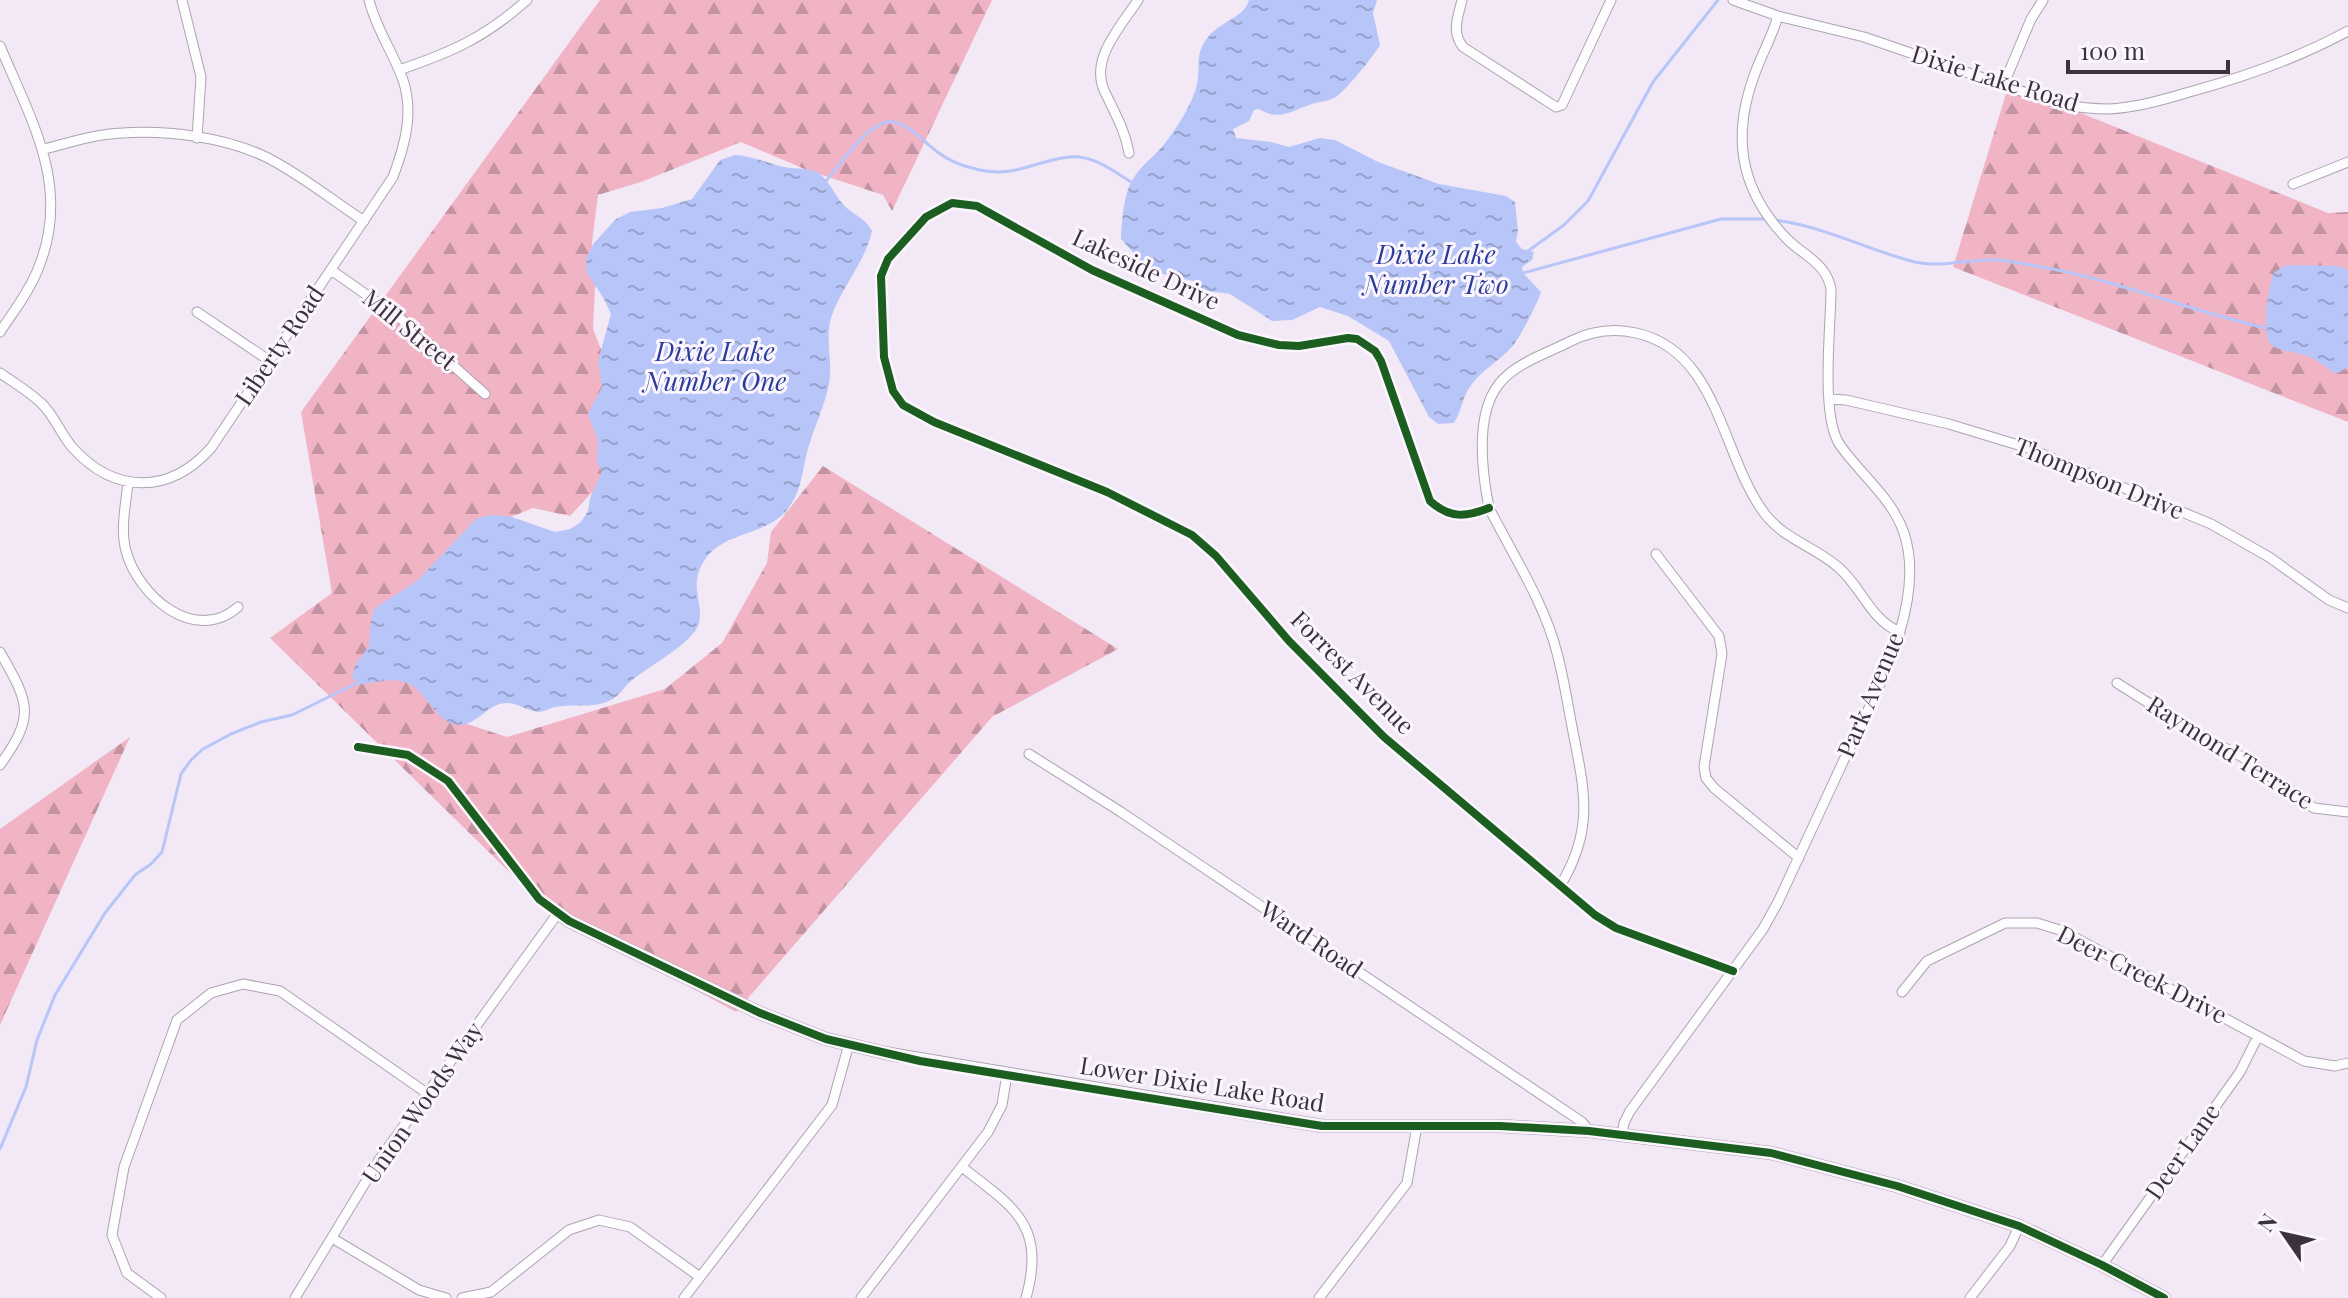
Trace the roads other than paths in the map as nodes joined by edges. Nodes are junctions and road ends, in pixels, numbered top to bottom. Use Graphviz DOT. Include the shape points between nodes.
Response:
graph roads {
  1 [pos="182,0"];
  2 [pos="369,0"];
  3 [pos="527,0"];
  4 [pos="1138,0"];
  5 [pos="1462,0"];
  6 [pos="1611,0"];
  7 [pos="1733,0"];
  8 [pos="2043,0"];
  9 [pos="1778,16"];
  10 [pos="2348,31"];
  11 [pos="0,46"];
  12 [pos="399,70"];
  13 [pos="2003,86"];
  14 [pos="197,138"];
  15 [pos="44,149"];
  16 [pos="1129,153"];
  17 [pos="2348,162"];
  18 [pos="2293,184"];
  19 [pos="364,221"];
  20 [pos="331,270"];
  21 [pos="197,312"];
  22 [pos="0,332"];
  23 [pos="270,361"];
  24 [pos="0,373"];
  25 [pos="485,394"];
  26 [pos="1829,399"];
  27 [pos="934,422"];
  28 [pos="128,482"];
  29 [pos="1489,508"];
  30 [pos="1656,554"];
  31 [pos="238,607"];
  32 [pos="2348,608"];
  33 [pos="1900,632"];
  34 [pos="0,652"];
  35 [pos="2117,683"];
  36 [pos="358,747"];
  37 [pos="1029,754"];
  38 [pos="0,765"];
  39 [pos="2348,812"];
  40 [pos="1799,858"];
  41 [pos="1560,886"];
  42 [pos="558,913"];
  43 [pos="1733,971"];
  44 [pos="1902,992"];
  45 [pos="2258,1036"];
  46 [pos="849,1044"];
  47 [pos="2348,1063"];
  48 [pos="1007,1074"];
  49 [pos="428,1094"];
  50 [pos="1417,1126"];
  51 [pos="1589,1131"];
  52 [pos="1622,1134"];
  53 [pos="962,1167"];
  54 [pos="2019,1226"];
  55 [pos="332,1238"];
  56 [pos="2102,1265"];
  57 [pos="700,1277"];
  58 [pos="161,1298"];
  59 [pos="295,1298"];
  60 [pos="446,1298"];
  61 [pos="462,1298"];
  62 [pos="684,1298"];
  63 [pos="861,1298"];
  64 [pos="1026,1298"];
  65 [pos="1319,1298"];
  66 [pos="1970,1298"];
  67 [pos="2164,1298"];
  1 -- 14 [label="street" via="201,77"];
  2 -- 12 [label="street, Liberty Road"];
  3 -- 12 [label="street" via="472,42"];
  4 -- 16 [label="street" via="1107,48 1100,74"];
  5 -- 6 [label="street" via="1455,29 1463,47 1556,107 1562,105"];
  7 -- 9 [label="street"];
  8 -- 13 [label="street"];
  9 -- 13 [label="street, Dixie Lake Road" via="1864,37"];
  9 -- 26 [label="street, Park Avenue" via="1748,94 1742,159 1768,218 1829,278"];
  10 -- 13 [label="street, Dixie Lake Road" via="2254,74 2149,103 2087,108"];
  11 -- 15 [label="street"];
  12 -- 19 [label="street, Liberty Road" via="408,106 405,146 393,177"];
  14 -- 15 [label="street" via="120,133"];
  14 -- 19 [label="street" via="266,157"];
  15 -- 22 [label="street" via="51,199 45,250"];
  17 -- 18 [label="street"];
  19 -- 20 [label="street, Liberty Road"];
  20 -- 23 [label="street, Liberty Road"];
  20 -- 25 [label="street, Mill Street" via="401,319"];
  21 -- 23 [label="street"];
  23 -- 28 [label="street, Liberty Road" via="197,463 164,481"];
  24 -- 28 [label="street, Liberty Road" via="41,402 86,462"];
  26 -- 32 [label="street, Thompson Drive" via="1949,424 2028,448 2211,524"];
  26 -- 33 [label="street, Park Avenue" via="1838,442 1888,502 1904,535 1909,574"];
  27 -- 29 [label="street, Lakeside Drive" via="903,405 893,391 884,357 881,276 888,259 926,217 952,203 977,206 1092,270 1238,335 1279,345 1348,338 1367,343 1381,361 1430,501 1457,516"];
  27 -- 41 [label="street, Forrest Avenue" via="1107,492 1192,535 1384,737"];
  28 -- 31 [label="street" via="125,547 132,571 146,591 170,610 199,621 220,619"];
  29 -- 33 [label="street" via="1483,422 1500,382 1517,368 1583,336 1613,330 1644,335 1673,349 1697,374 1749,490 1767,516 1839,568 1879,620"];
  29 -- 41 [label="street" via="1557,651 1584,786 1582,839"];
  30 -- 40 [label="street" via="1719,636 1722,654 1706,778"];
  33 -- 40 [label="street, Park Avenue"];
  34 -- 38 [label="street" via="18,683 25,713 18,740"];
  35 -- 39 [label="street, Raymond Terrace" via="2244,758 2303,802"];
  36 -- 42 [label="street, Lower Dixie Lake Road" via="408,755 448,781 539,899"];
  37 -- 51 [label="street, Ward Road"];
  40 -- 43 [label="street, Park Avenue" via="1763,929"];
  41 -- 43 [label="street, Forrest Avenue" via="1616,928"];
  42 -- 46 [label="street, Lower Dixie Lake Road" via="760,1013"];
  42 -- 49 [label="street, Union Woods Way"];
  43 -- 52 [label="street, Park Avenue" via="1630,1111"];
  44 -- 45 [label="street, Deer Creek Drive" via="1927,961 2005,923 2037,923 2063,931"];
  45 -- 47 [label="street, Deer Creek Drive" via="2304,1061"];
  45 -- 56 [label="street, Deer Lane" via="2240,1072"];
  46 -- 48 [label="street, Lower Dixie Lake Road"];
  46 -- 57 [label="street" via="832,1105"];
  48 -- 50 [label="street, Lower Dixie Lake Road" via="1282,1121"];
  48 -- 53 [label="street" via="1002,1105"];
  49 -- 55 [label="street, Union Woods Way" via="379,1160"];
  49 -- 58 [label="street" via="280,991 243,984 211,993 177,1020 124,1167 112,1235 127,1273"];
  50 -- 51 [label="street, Lower Dixie Lake Road"];
  50 -- 65 [label="street" via="1407,1183"];
  51 -- 52 [label="street, Lower Dixie Lake Road"];
  52 -- 54 [label="street, Lower Dixie Lake Road" via="1822,1165"];
  53 -- 63 [label="street"];
  53 -- 64 [label="street" via="1012,1207 1026,1226 1033,1272"];
  54 -- 56 [label="street, Lower Dixie Lake Road"];
  54 -- 66 [label="street"];
  55 -- 59 [label="street, Union Woods Way"];
  55 -- 60 [label="street" via="419,1290"];
  56 -- 67 [label="street, Lower Dixie Lake Road"];
  57 -- 61 [label="street" via="630,1227 599,1220 569,1230 491,1292"];
  57 -- 62 [label="street"];
}
